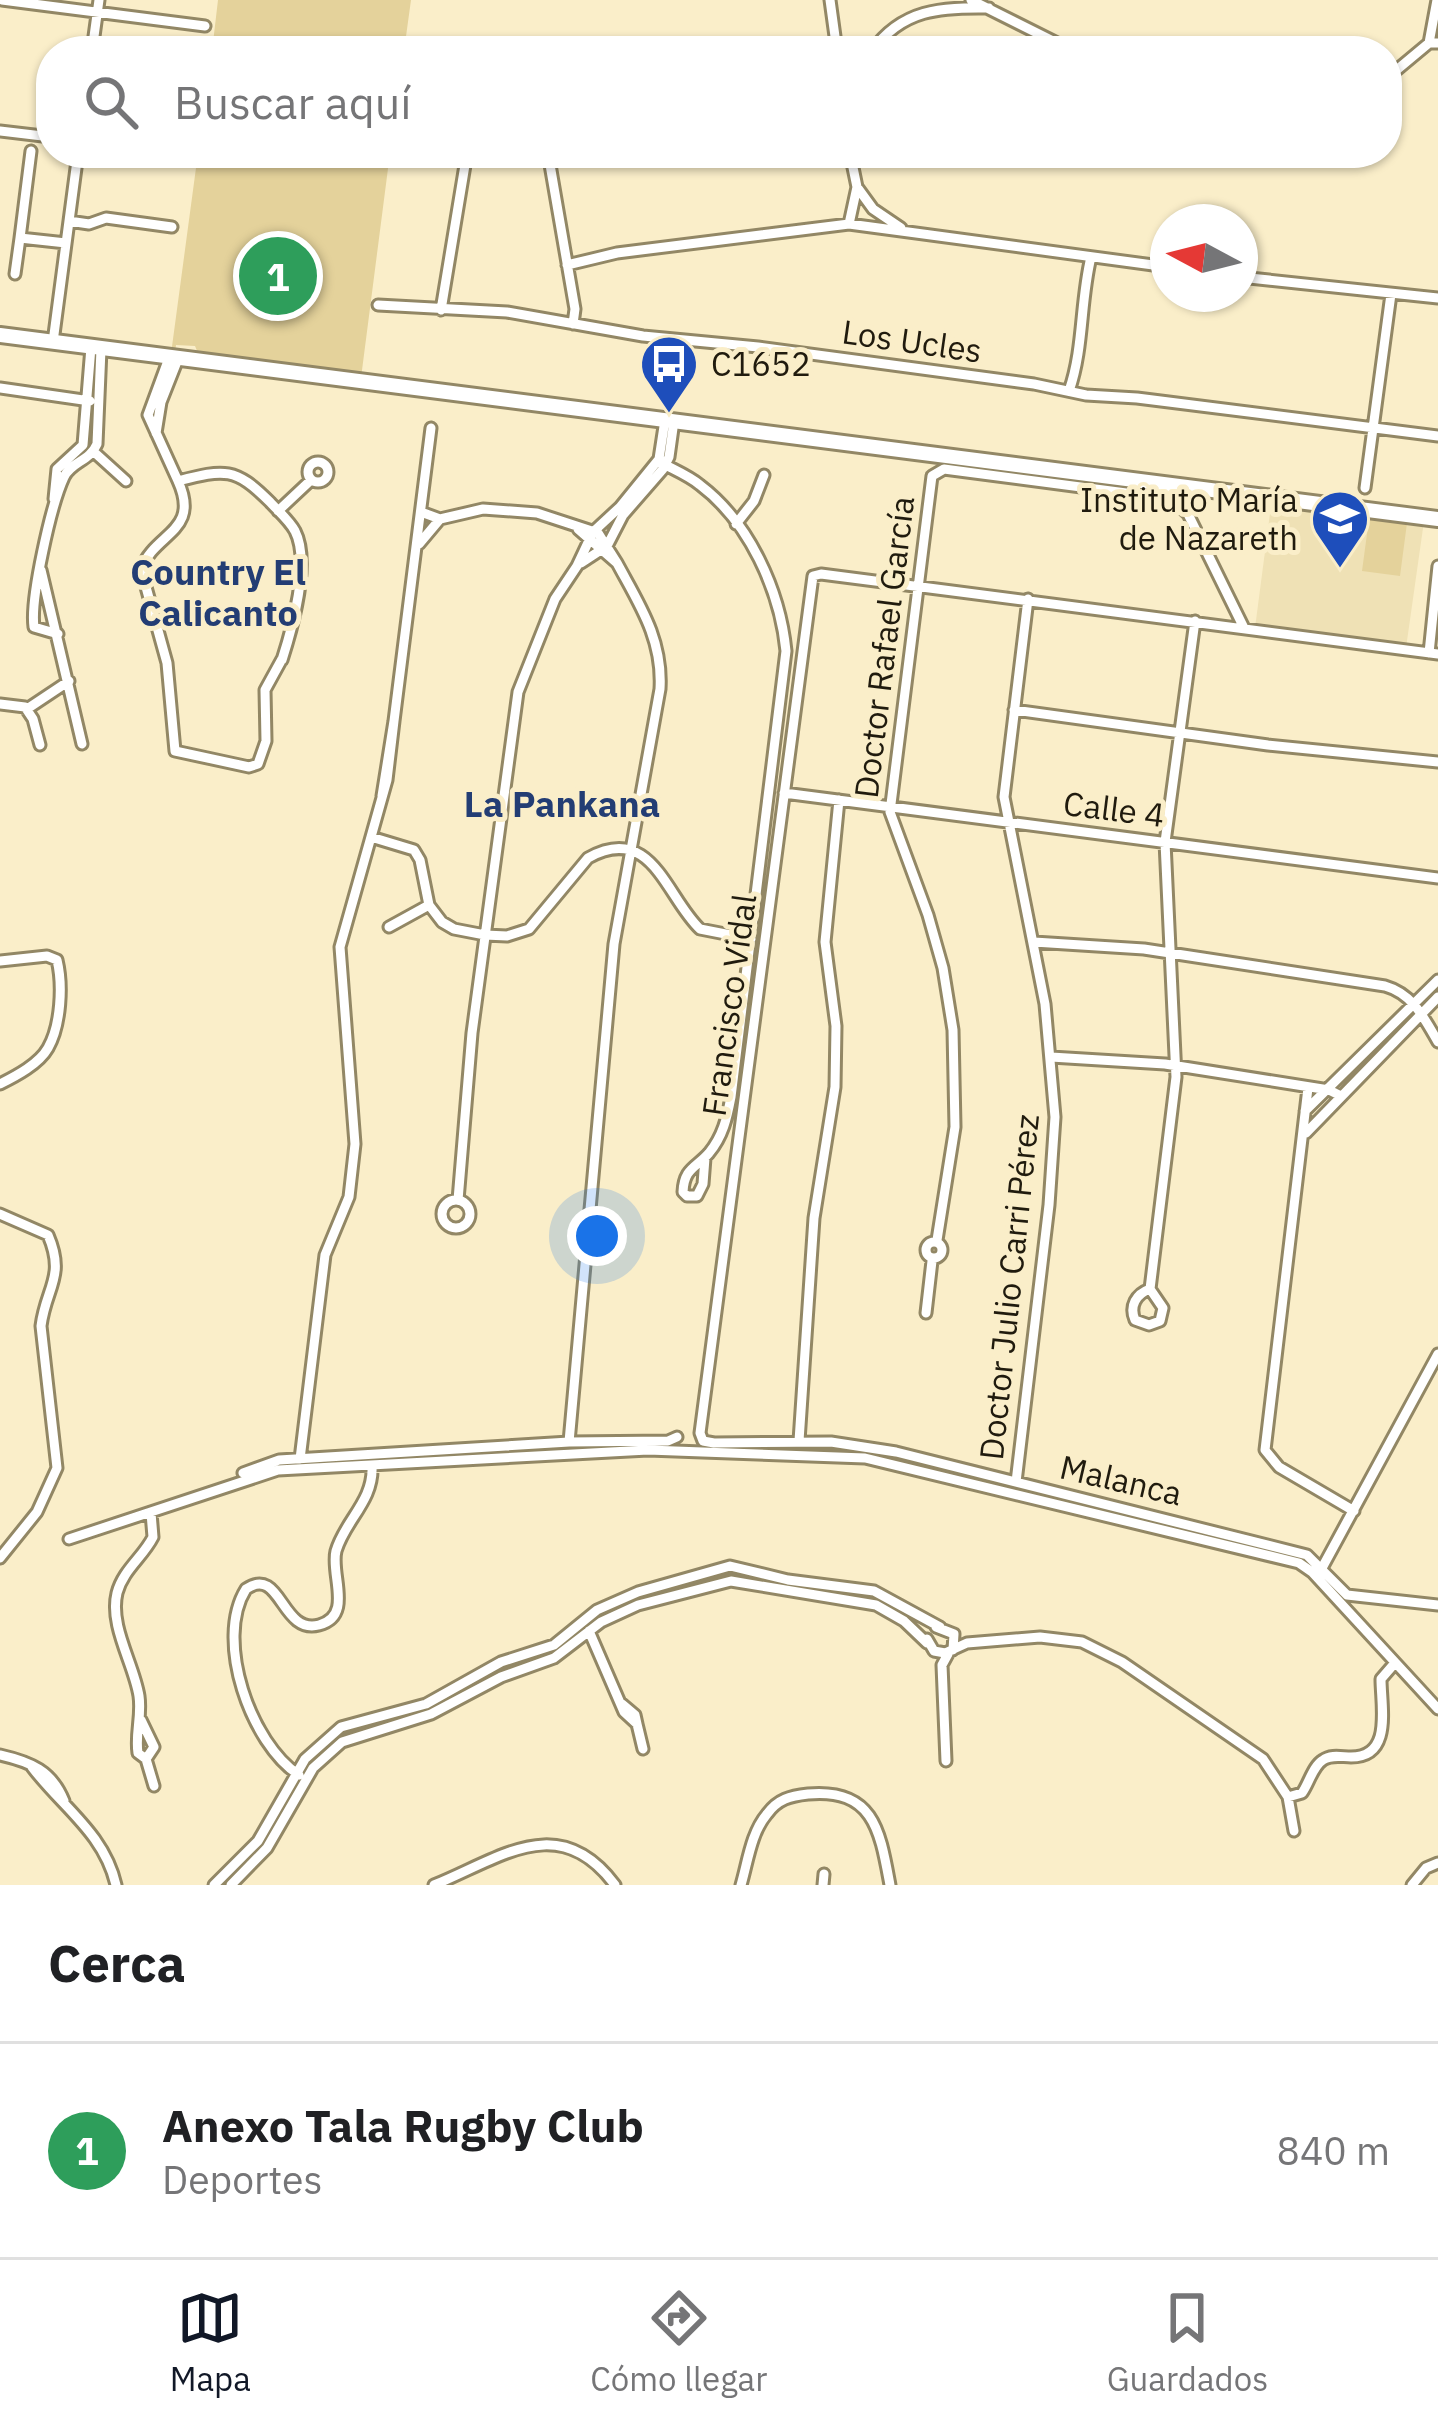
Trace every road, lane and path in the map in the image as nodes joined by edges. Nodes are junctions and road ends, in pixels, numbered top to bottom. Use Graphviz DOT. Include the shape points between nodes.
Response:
graph roads {
  1 [pos="2,0"];
  2 [pos="830,0"];
  3 [pos="971,0"];
  4 [pos="1437,0"];
  5 [pos="98,6"];
  6 [pos="989,8"];
  7 [pos="205,26"];
  8 [pos="94,36"];
  9 [pos="835,36"];
  10 [pos="883,36"];
  11 [pos="1044,36"];
  12 [pos="1434,43"];
  13 [pos="1402,67"];
  14 [pos="0,130"];
  15 [pos="36,135"];
  16 [pos="32,151"];
  17 [pos="76,168"];
  18 [pos="465,168"];
  19 [pos="551,168"];
  20 [pos="853,168"];
  21 [pos="857,188"];
  22 [pos="68,221"];
  23 [pos="850,224"];
  24 [pos="172,227"];
  25 [pos="910,232"];
  26 [pos="20,238"];
  27 [pos="66,243"];
  28 [pos="1091,256"];
  29 [pos="1150,264"];
  30 [pos="567,265"];
  31 [pos="15,274"];
  32 [pos="1258,279"];
  33 [pos="1391,294"];
  34 [pos="1438,298"];
  35 [pos="378,304"];
  36 [pos="441,310"];
  37 [pos="573,324"];
  38 [pos="0,335"];
  39 [pos="53,342"];
  40 [pos="96,348"];
  41 [pos="174,358"];
  42 [pos="0,388"];
  43 [pos="1070,391"];
  44 [pos="92,401"];
  45 [pos="670,421"];
  46 [pos="431,428"];
  47 [pos="1374,428"];
  48 [pos="1438,436"];
  49 [pos="94,452"];
  50 [pos="662,463"];
  51 [pos="764,475"];
  52 [pos="311,480"];
  53 [pos="178,481"];
  54 [pos="126,482"];
  55 [pos="1366,488"];
  56 [pos="53,510"];
  57 [pos="278,511"];
  58 [pos="421,512"];
  59 [pos="440,519"];
  60 [pos="1438,519"];
  61 [pos="736,524"];
  62 [pos="591,535"];
  63 [pos="416,548"];
  64 [pos="604,548"];
  65 [pos="578,566"];
  66 [pos="1438,566"];
  67 [pos="41,570"];
  68 [pos="918,585"];
  69 [pos="1028,599"];
  70 [pos="1195,621"];
  71 [pos="1244,628"];
  72 [pos="58,634"];
  73 [pos="1433,653"];
  74 [pos="69,681"];
  75 [pos="0,704"];
  76 [pos="27,710"];
  77 [pos="1014,710"];
  78 [pos="1180,730"];
  79 [pos="82,744"];
  80 [pos="40,746"];
  81 [pos="1438,762"];
  82 [pos="784,793"];
  83 [pos="839,800"];
  84 [pos="890,805"];
  85 [pos="1007,824"];
  86 [pos="371,837"];
  87 [pos="1165,842"];
  88 [pos="631,850"];
  89 [pos="1438,878"];
  90 [pos="429,904"];
  91 [pos="389,927"];
  92 [pos="485,935"];
  93 [pos="751,939"];
  94 [pos="1034,942"];
  95 [pos="1170,954"];
  96 [pos="0,962"];
  97 [pos="1438,980"];
  98 [pos="1438,997"];
  99 [pos="1418,1009"];
  100 [pos="1438,1042"];
  101 [pos="1051,1057"];
  102 [pos="1176,1065"];
  103 [pos="0,1084"];
  104 [pos="1307,1088"];
  105 [pos="1334,1092"];
  106 [pos="1305,1111"];
  107 [pos="1303,1138"];
  108 [pos="705,1158"];
  109 [pos="458,1200"];
  110 [pos="0,1214"];
  111 [pos="1150,1289"];
  112 [pos="926,1312"];
  113 [pos="1438,1354"];
  114 [pos="677,1437"];
  115 [pos="703,1441"];
  116 [pos="800,1441"];
  117 [pos="569,1442"];
  118 [pos="300,1459"];
  119 [pos="372,1466"];
  120 [pos="243,1473"];
  121 [pos="1016,1482"];
  122 [pos="1354,1511"];
  123 [pos="152,1514"];
  124 [pos="70,1539"];
  125 [pos="0,1558"];
  126 [pos="1322,1568"];
  127 [pos="701,1576"];
  128 [pos="706,1587"];
  129 [pos="1438,1605"];
  130 [pos="586,1627"];
  131 [pos="946,1629"];
  132 [pos="978,1642"];
  133 [pos="929,1645"];
  134 [pos="951,1651"];
  135 [pos="1394,1664"];
  136 [pos="942,1678"];
  137 [pos="1438,1709"];
  138 [pos="644,1749"];
  139 [pos="0,1754"];
  140 [pos="946,1761"];
  141 [pos="301,1777"];
  142 [pos="154,1786"];
  143 [pos="1288,1797"];
  144 [pos="1294,1831"];
  145 [pos="1438,1863"];
  146 [pos="116,1885"];
  147 [pos="214,1885"];
  148 [pos="231,1885"];
  149 [pos="434,1885"];
  150 [pos="615,1885"];
  151 [pos="741,1885"];
  152 [pos="890,1885"];
  153 [pos="1412,1885"];
  1 -- 5 [label="street"];
  2 -- 9 [label="street"];
  3 -- 6 [label="street"];
  4 -- 12 [label="street"];
  5 -- 7 [label="street"];
  5 -- 8 [label="street"];
  6 -- 10 [label="street" via="925,10"];
  6 -- 11 [label="street"];
  12 -- 13 [label="street"];
  14 -- 15 [label="street"];
  16 -- 26 [label="street"];
  17 -- 22 [label="street"];
  18 -- 36 [label="street"];
  19 -- 30 [label="street"];
  20 -- 21 [label="street"];
  21 -- 23 [label="street"];
  21 -- 25 [label="street"];
  22 -- 24 [label="street"];
  22 -- 27 [label="street"];
  23 -- 25 [label="street"];
  23 -- 30 [label="street"];
  25 -- 28 [label="street"];
  26 -- 27 [label="street"];
  26 -- 31 [label="street"];
  27 -- 39 [label="street"];
  28 -- 29 [label="street"];
  28 -- 43 [label="street"];
  30 -- 37 [label="street"];
  32 -- 33 [label="street"];
  33 -- 34 [label="street"];
  33 -- 47 [label="street"];
  35 -- 36 [label="street, Los Ucles"];
  36 -- 37 [label="street, Los Ucles"];
  37 -- 43 [label="street, Los Ucles"];
  38 -- 39 [label="main road"];
  39 -- 40 [label="main road"];
  40 -- 41 [label="main road"];
  40 -- 44 [label="street"];
  41 -- 45 [label="main road"];
  41 -- 53 [label="street" via="148,410"];
  42 -- 44 [label="street"];
  43 -- 47 [label="street, Los Ucles"];
  44 -- 49 [label="street"];
  44 -- 56 [label="street" via="81,449 54,475"];
  45 -- 50 [label="street"];
  45 -- 60 [label="main road"];
  46 -- 58 [label="street"];
  47 -- 48 [label="street, Los Ucles"];
  47 -- 55 [label="street"];
  49 -- 54 [label="street"];
  49 -- 56 [label="street" via="68,471"];
  50 -- 61 [label="street" via="702,487"];
  50 -- 62 [label="street"];
  50 -- 64 [label="street"];
  51 -- 61 [label="street"];
  52 -- 57 [label="street"];
  53 -- 57 [label="street" via="214,472 240,476"];
  53 -- 57 [label="street" via="186,503 179,524 141,569 167,663 178,752 254,766 265,748 266,704 292,628 300,556 294,530"];
  56 -- 67 [label="street"];
  58 -- 59 [label="street"];
  58 -- 63 [label="street"];
  59 -- 62 [label="street" via="510,509"];
  59 -- 63 [label="street"];
  61 -- 93 [label="street" via="769,581 786,651"];
  62 -- 64 [label="street"];
  62 -- 65 [label="street"];
  63 -- 86 [label="street"];
  64 -- 65 [label="street"];
  64 -- 88 [label="street" via="644,608 661,678"];
  65 -- 92 [label="street" via="555,598 516,699"];
  66 -- 73 [label="street"];
  67 -- 72 [label="street"];
  67 -- 72 [label="street" via="33,625"];
  68 -- 69 [label="street"];
  68 -- 71 [label="street, Doctor Rafael García" via="934,472 1172,499 1188,514"];
  68 -- 82 [label="street, Francisco Vidal" via="813,577"];
  68 -- 84 [label="street, Doctor Rafael García"];
  69 -- 70 [label="street"];
  69 -- 77 [label="street, Doctor Julio Carri Pérez"];
  70 -- 71 [label="street"];
  70 -- 78 [label="street"];
  71 -- 73 [label="street"];
  72 -- 74 [label="street"];
  74 -- 76 [label="street"];
  74 -- 79 [label="street"];
  75 -- 76 [label="street"];
  76 -- 80 [label="street"];
  77 -- 78 [label="street"];
  77 -- 85 [label="street, Doctor Julio Carri Pérez"];
  78 -- 81 [label="street"];
  78 -- 87 [label="street"];
  82 -- 83 [label="street, Calle 4"];
  82 -- 115 [label="street, Francisco Vidal"];
  83 -- 84 [label="street, Calle 4"];
  83 -- 116 [label="street" via="825,942 835,1087 814,1218"];
  84 -- 85 [label="street, Calle 4"];
  84 -- 112 [label="street, Doctor Rafael García" via="935,939 953,1030 955,1127"];
  85 -- 87 [label="street, Calle 4"];
  85 -- 94 [label="street, Doctor Julio Carri Pérez"];
  86 -- 90 [label="street" via="414,850"];
  86 -- 118 [label="street" via="339,955 355,1139 350,1197 325,1255"];
  87 -- 89 [label="street, Calle 4"];
  87 -- 95 [label="street"];
  88 -- 92 [label="street" via="588,858 526,931"];
  88 -- 93 [label="street" via="661,870 700,929"];
  88 -- 117 [label="street" via="614,944"];
  90 -- 91 [label="street"];
  90 -- 92 [label="street" via="451,928"];
  92 -- 109 [label="street"];
  93 -- 108 [label="street" via="727,1117"];
  94 -- 95 [label="street"];
  94 -- 101 [label="street, Doctor Julio Carri Pérez"];
  95 -- 99 [label="street" via="1384,986"];
  95 -- 102 [label="street"];
  96 -- 103 [label="street" via="47,956 62,979 50,1045"];
  97 -- 99 [label="street"];
  98 -- 99 [label="street"];
  99 -- 100 [label="street"];
  99 -- 105 [label="street"];
  101 -- 102 [label="street"];
  101 -- 121 [label="street, Doctor Julio Carri Pérez" via="1051,1179"];
  102 -- 104 [label="street"];
  102 -- 111 [label="street"];
  104 -- 105 [label="street"];
  104 -- 106 [label="street"];
  105 -- 106 [label="street"];
  105 -- 107 [label="street"];
  106 -- 107 [label="street"];
  107 -- 122 [label="street" via="1265,1450"];
  110 -- 125 [label="street" via="48,1235 56,1254 41,1326 57,1468 37,1512"];
  113 -- 122 [label="street"];
  114 -- 117 [label="street"];
  115 -- 116 [label="street, Malanca"];
  116 -- 121 [label="street, Malanca" via="870,1446"];
  117 -- 118 [label="street"];
  118 -- 120 [label="street"];
  119 -- 123 [label="street" via="278,1470"];
  119 -- 135 [label="street" via="628,1450 865,1458 1299,1564"];
  119 -- 141 [label="street" via="366,1500 335,1555 340,1600 332,1616 302,1624 262,1583 246,1589 237,1607 233,1648 245,1696 267,1740"];
  121 -- 126 [label="street, Malanca" via="1307,1555"];
  122 -- 126 [label="street"];
  123 -- 124 [label="street"];
  123 -- 142 [label="street" via="154,1537 124,1576 116,1604 139,1694 136,1744"];
  126 -- 129 [label="street, Malanca" via="1347,1594"];
  127 -- 128 [label="street"];
  127 -- 130 [label="street" via="616,1600"];
  127 -- 131 [label="street" via="730,1566 857,1587"];
  128 -- 130 [label="street"];
  128 -- 133 [label="street" via="731,1581 876,1605"];
  130 -- 138 [label="street"];
  130 -- 141 [label="street" via="565,1652 399,1726 349,1738"];
  131 -- 132 [label="street"];
  131 -- 133 [label="street" via="929,1630"];
  131 -- 134 [label="street" via="956,1641"];
  132 -- 134 [label="street"];
  132 -- 143 [label="street" via="1067,1637 1105,1652 1263,1760"];
  133 -- 134 [label="street"];
  133 -- 136 [label="street"];
  134 -- 136 [label="street"];
  135 -- 137 [label="street"];
  135 -- 143 [label="street" via="1381,1679 1376,1748 1326,1758 1302,1793"];
  136 -- 140 [label="street"];
  139 -- 146 [label="street" via="52,1778 105,1852"];
  141 -- 147 [label="street" via="258,1840"];
  141 -- 148 [label="street" via="267,1849"];
  143 -- 144 [label="street"];
  145 -- 153 [label="street"];
  149 -- 150 [label="street" via="543,1842 576,1851"];
  151 -- 152 [label="street" via="770,1810 787,1797 836,1792 875,1824"];
}
